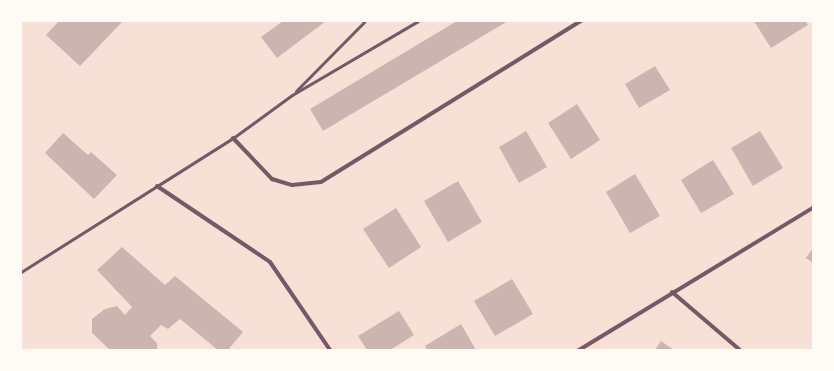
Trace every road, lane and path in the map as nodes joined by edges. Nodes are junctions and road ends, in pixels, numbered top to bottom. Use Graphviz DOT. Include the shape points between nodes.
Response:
graph roads {
  1 [pos="365,21"];
  2 [pos="418,21"];
  3 [pos="582,21"];
  4 [pos="292,95"];
  5 [pos="233,138"];
  6 [pos="157,186"];
  7 [pos="813,208"];
  8 [pos="21,272"];
  9 [pos="672,292"];
  10 [pos="330,350"];
  11 [pos="580,350"];
  12 [pos="740,350"];
  1 -- 4 [label="lane"];
  2 -- 4 [label="lane"];
  3 -- 5 [label="street" via="321,182 292,185 272,180"];
  4 -- 5 [label="lane"];
  5 -- 6 [label="lane"];
  6 -- 8 [label="lane"];
  6 -- 10 [label="street" via="270,262"];
  7 -- 9 [label="street"];
  9 -- 11 [label="street"];
  9 -- 12 [label="street"];
}
